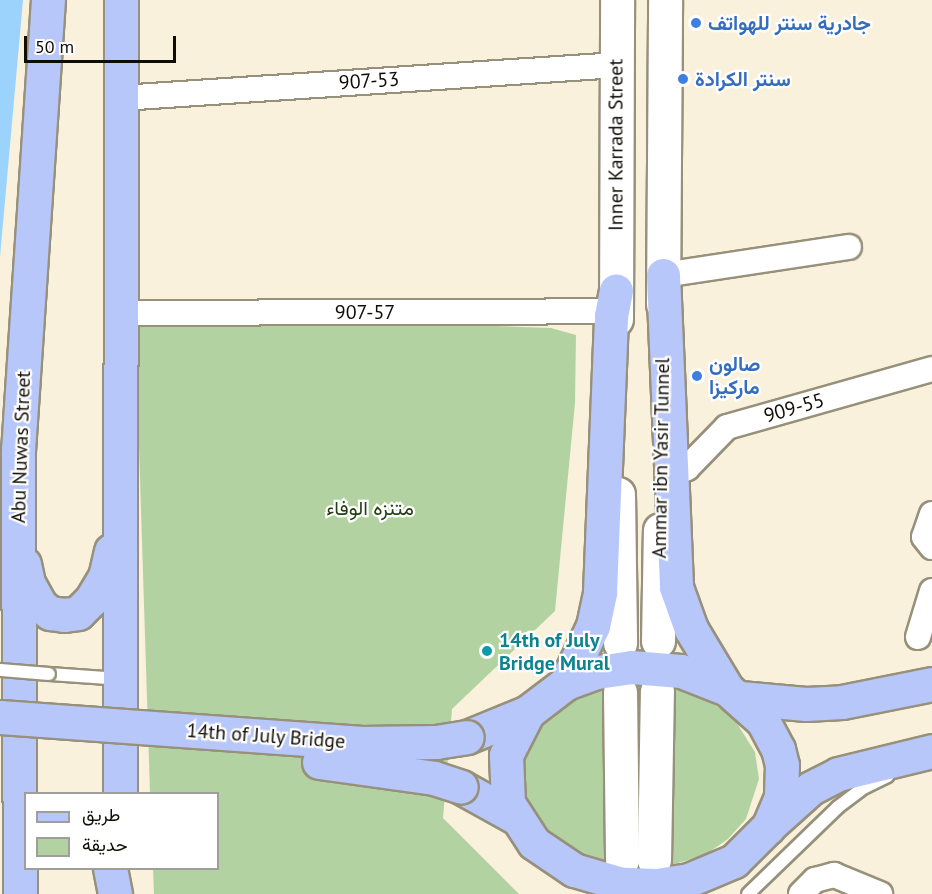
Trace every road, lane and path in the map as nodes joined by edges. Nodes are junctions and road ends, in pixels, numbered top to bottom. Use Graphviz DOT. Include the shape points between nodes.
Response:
graph roads {
  1 [pos="48,0"];
  2 [pos="121,0"];
  3 [pos="617,0"];
  4 [pos="665,0"];
  5 [pos="617,65"];
  6 [pos="120,98"];
  7 [pos="849,247"];
  8 [pos="663,275"];
  9 [pos="614,300"];
  10 [pos="119,313"];
  11 [pos="932,369"];
  12 [pos="119,430"];
  13 [pos="18,451"];
  14 [pos="672,475"];
  15 [pos="932,514"];
  16 [pos="932,547"];
  17 [pos="932,591"];
  18 [pos="918,637"];
  19 [pos="658,641"];
  20 [pos="620,643"];
  21 [pos="0,670"];
  22 [pos="120,679"];
  23 [pos="566,683"];
  24 [pos="932,684"];
  25 [pos="657,691"];
  26 [pos="620,692"];
  27 [pos="734,694"];
  28 [pos="528,712"];
  29 [pos="0,717"];
  30 [pos="0,738"];
  31 [pos="932,751"];
  32 [pos="932,763"];
  33 [pos="120,792"];
  34 [pos="515,817"];
  35 [pos="768,827"];
  36 [pos="546,854"];
  37 [pos="622,860"];
  38 [pos="654,860"];
  39 [pos="734,861"];
  40 [pos="37,870"];
  41 [pos="110,870"];
  42 [pos="120,870"];
  43 [pos="802,893"];
  44 [pos="20,894"];
  45 [pos="32,894"];
  46 [pos="115,894"];
  47 [pos="120,894"];
  48 [pos="574,894"];
  49 [pos="710,894"];
  50 [pos="748,894"];
  51 [pos="880,894"];
  1 -- 13 [label="main road, Abu Nuwas Street"];
  2 -- 6 [label="main road"];
  3 -- 5 [label="main road, Inner Karrada Street"];
  4 -- 8 [label="main road"];
  5 -- 6 [label="street, 907-53"];
  5 -- 9 [label="main road, Inner Karrada Street"];
  6 -- 10 [label="main road"];
  7 -- 8 [label="street"];
  8 -- 14 [label="main road"];
  8 -- 19 [label="main road, Ammar ibn Yasir Tunnel"];
  9 -- 10 [label="street, 907-57"];
  9 -- 20 [label="main road, Ammar ibn Yasir Tunnel"];
  9 -- 23 [label="main road" via="600,592 593,626"];
  10 -- 12 [label="main road"];
  11 -- 14 [label="street, 909-55" via="727,427 687,468"];
  12 -- 13 [label="main road" via="113,542 105,577 78,613 50,613 40,605 28,583 23,557"];
  12 -- 22 [label="main road"];
  13 -- 44 [label="main road, Abu Nuwas Street"];
  14 -- 27 [label="main road" via="676,587 691,629"];
  15 -- 16 [label="street" via="924,537"];
  17 -- 18 [label="street"];
  21 -- 22 [label="lane, bridge"];
  22 -- 33 [label="main road"];
  23 -- 27 [label="main road" via="597,672 648,667 697,675"];
  23 -- 28 [label="main road"];
  24 -- 27 [label="main road" via="842,702 806,704"];
  25 -- 38 [label="main road"];
  26 -- 37 [label="main road"];
  27 -- 35 [label="main road" via="772,734 782,765 781,797"];
  28 -- 29 [label="main road, 14th of July Bridge, bridge" via="467,737 436,742 359,743"];
  28 -- 34 [label="main road" via="511,739 504,771"];
  30 -- 34 [label="main road, 14th of July Bridge, bridge" via="360,765 434,778 461,787"];
  31 -- 35 [label="main road" via="838,774 812,788"];
  32 -- 50 [label="lane" via="899,771 865,787 838,807"];
  34 -- 36 [label="main road"];
  35 -- 39 [label="main road"];
  36 -- 39 [label="main road" via="589,876 639,885 689,880"];
  36 -- 48 [label="main road"];
  39 -- 49 [label="main road"];
  40 -- 45 [label="main road"];
  41 -- 46 [label="main road"];
  42 -- 47 [label="main road"];
  43 -- 51 [label="street" via="815,880 834,875"];
}
